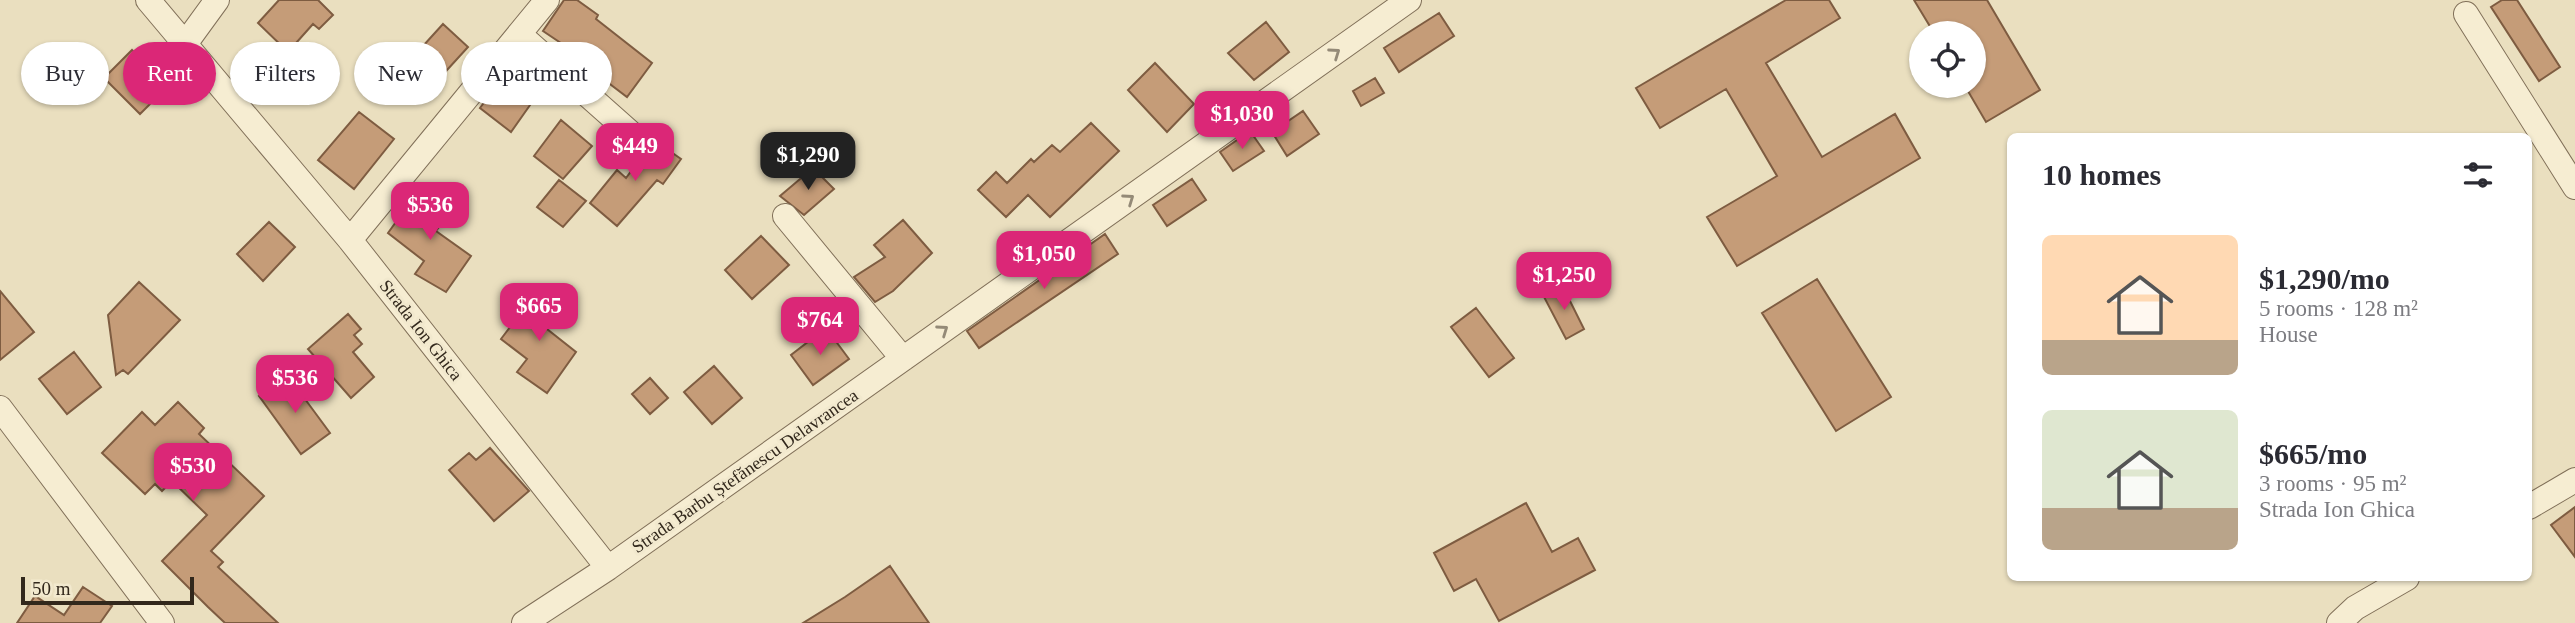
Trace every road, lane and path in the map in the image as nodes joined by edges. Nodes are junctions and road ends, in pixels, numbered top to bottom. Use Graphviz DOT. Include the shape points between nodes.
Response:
graph roads {
  1 [pos="148,0"];
  2 [pos="217,0"];
  3 [pos="547,0"];
  4 [pos="1409,0"];
  5 [pos="2466,14"];
  6 [pos="519,34"];
  7 [pos="183,42"];
  8 [pos="186,42"];
  9 [pos="216,81"];
  10 [pos="635,137"];
  11 [pos="2575,187"];
  12 [pos="785,216"];
  13 [pos="350,240"];
  14 [pos="903,359"];
  15 [pos="0,408"];
  16 [pos="2575,480"];
  17 [pos="2532,505"];
  18 [pos="608,568"];
  19 [pos="2402,581"];
  20 [pos="162,623"];
  21 [pos="524,623"];
  22 [pos="2339,623"];
  1 -- 7 [label="street, Strada Ion Ghica"];
  2 -- 8 [label="street"];
  3 -- 6 [label="street"];
  14 -- 4 [label="street, Strada Barbu Ștefănescu Delavrancea, one-way"];
  5 -- 11 [label="street"];
  6 -- 10 [label="street"];
  6 -- 13 [label="street"];
  9 -- 13 [label="street, Strada Ion Ghica"];
  12 -- 14 [label="street"];
  13 -- 18 [label="street, Strada Ion Ghica"];
  14 -- 18 [label="street, Strada Barbu Ștefănescu Delavrancea"];
  15 -- 20 [label="street"];
  16 -- 17 [label="street"];
  18 -- 21 [label="street, Strada Barbu Ștefănescu Delavrancea"];
  19 -- 22 [label="street" via="2355,608"];
}
